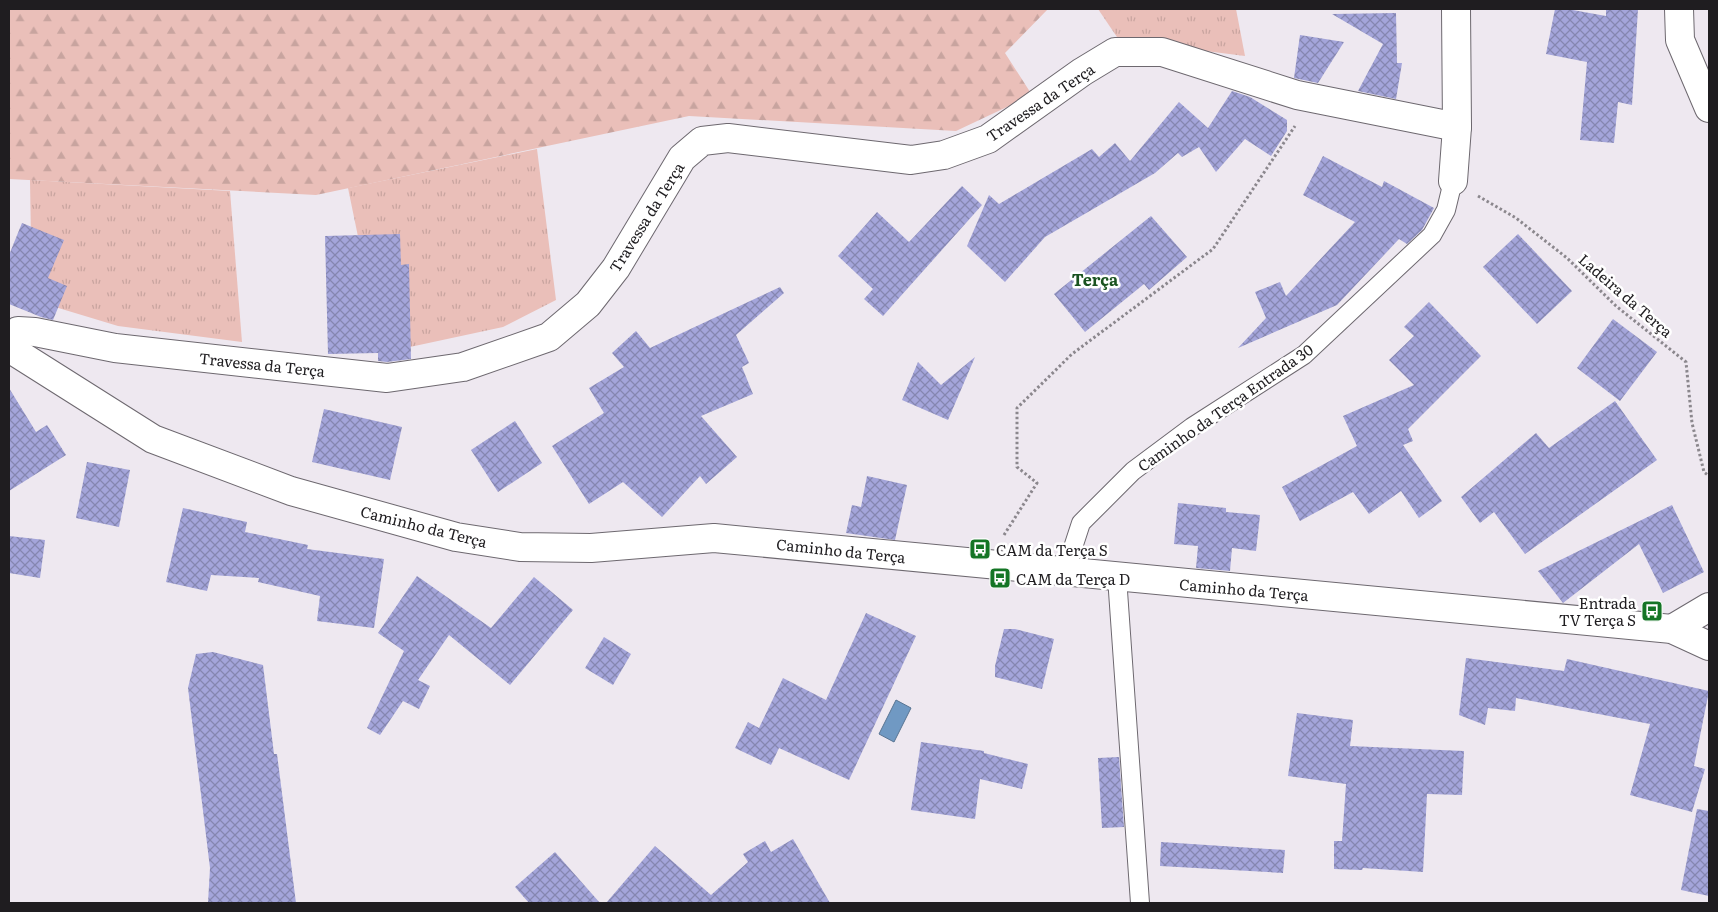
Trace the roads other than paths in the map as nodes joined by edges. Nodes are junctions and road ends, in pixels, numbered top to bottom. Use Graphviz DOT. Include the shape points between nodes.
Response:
graph roads {
  1 [pos="1456,9"];
  2 [pos="1679,9"];
  3 [pos="1709,108"];
  4 [pos="1457,127"];
  5 [pos="1453,181"];
  6 [pos="9,346"];
  7 [pos="1065,572"];
  8 [pos="1117,577"];
  9 [pos="1709,607"];
  10 [pos="1672,629"];
  11 [pos="1709,646"];
  12 [pos="1140,903"];
  1 -- 4 [label="street"];
  2 -- 3 [label="street" via="1680,40"];
  4 -- 5 [label="street"];
  4 -- 6 [label="street, Travessa da Terça" via="1297,95 1162,52 1115,52 988,140 944,155 911,160 728,138 702,141 682,158 616,268 588,304 549,337 463,367 386,378 115,348 18,331"];
  5 -- 7 [label="lane, Caminho da Terça Entrada 30" via="1446,210 1432,235 1304,355 1192,427 1133,470 1081,523"];
  6 -- 7 [label="street, Caminho da Terça" via="152,438 291,491 456,537 520,547 564,548 714,538"];
  7 -- 8 [label="street, Caminho da Terça"];
  8 -- 10 [label="street, Caminho da Terça"];
  8 -- 12 [label="lane"];
  9 -- 10 [label="street"];
  10 -- 11 [label="street, Caminho da Terça"];
}
